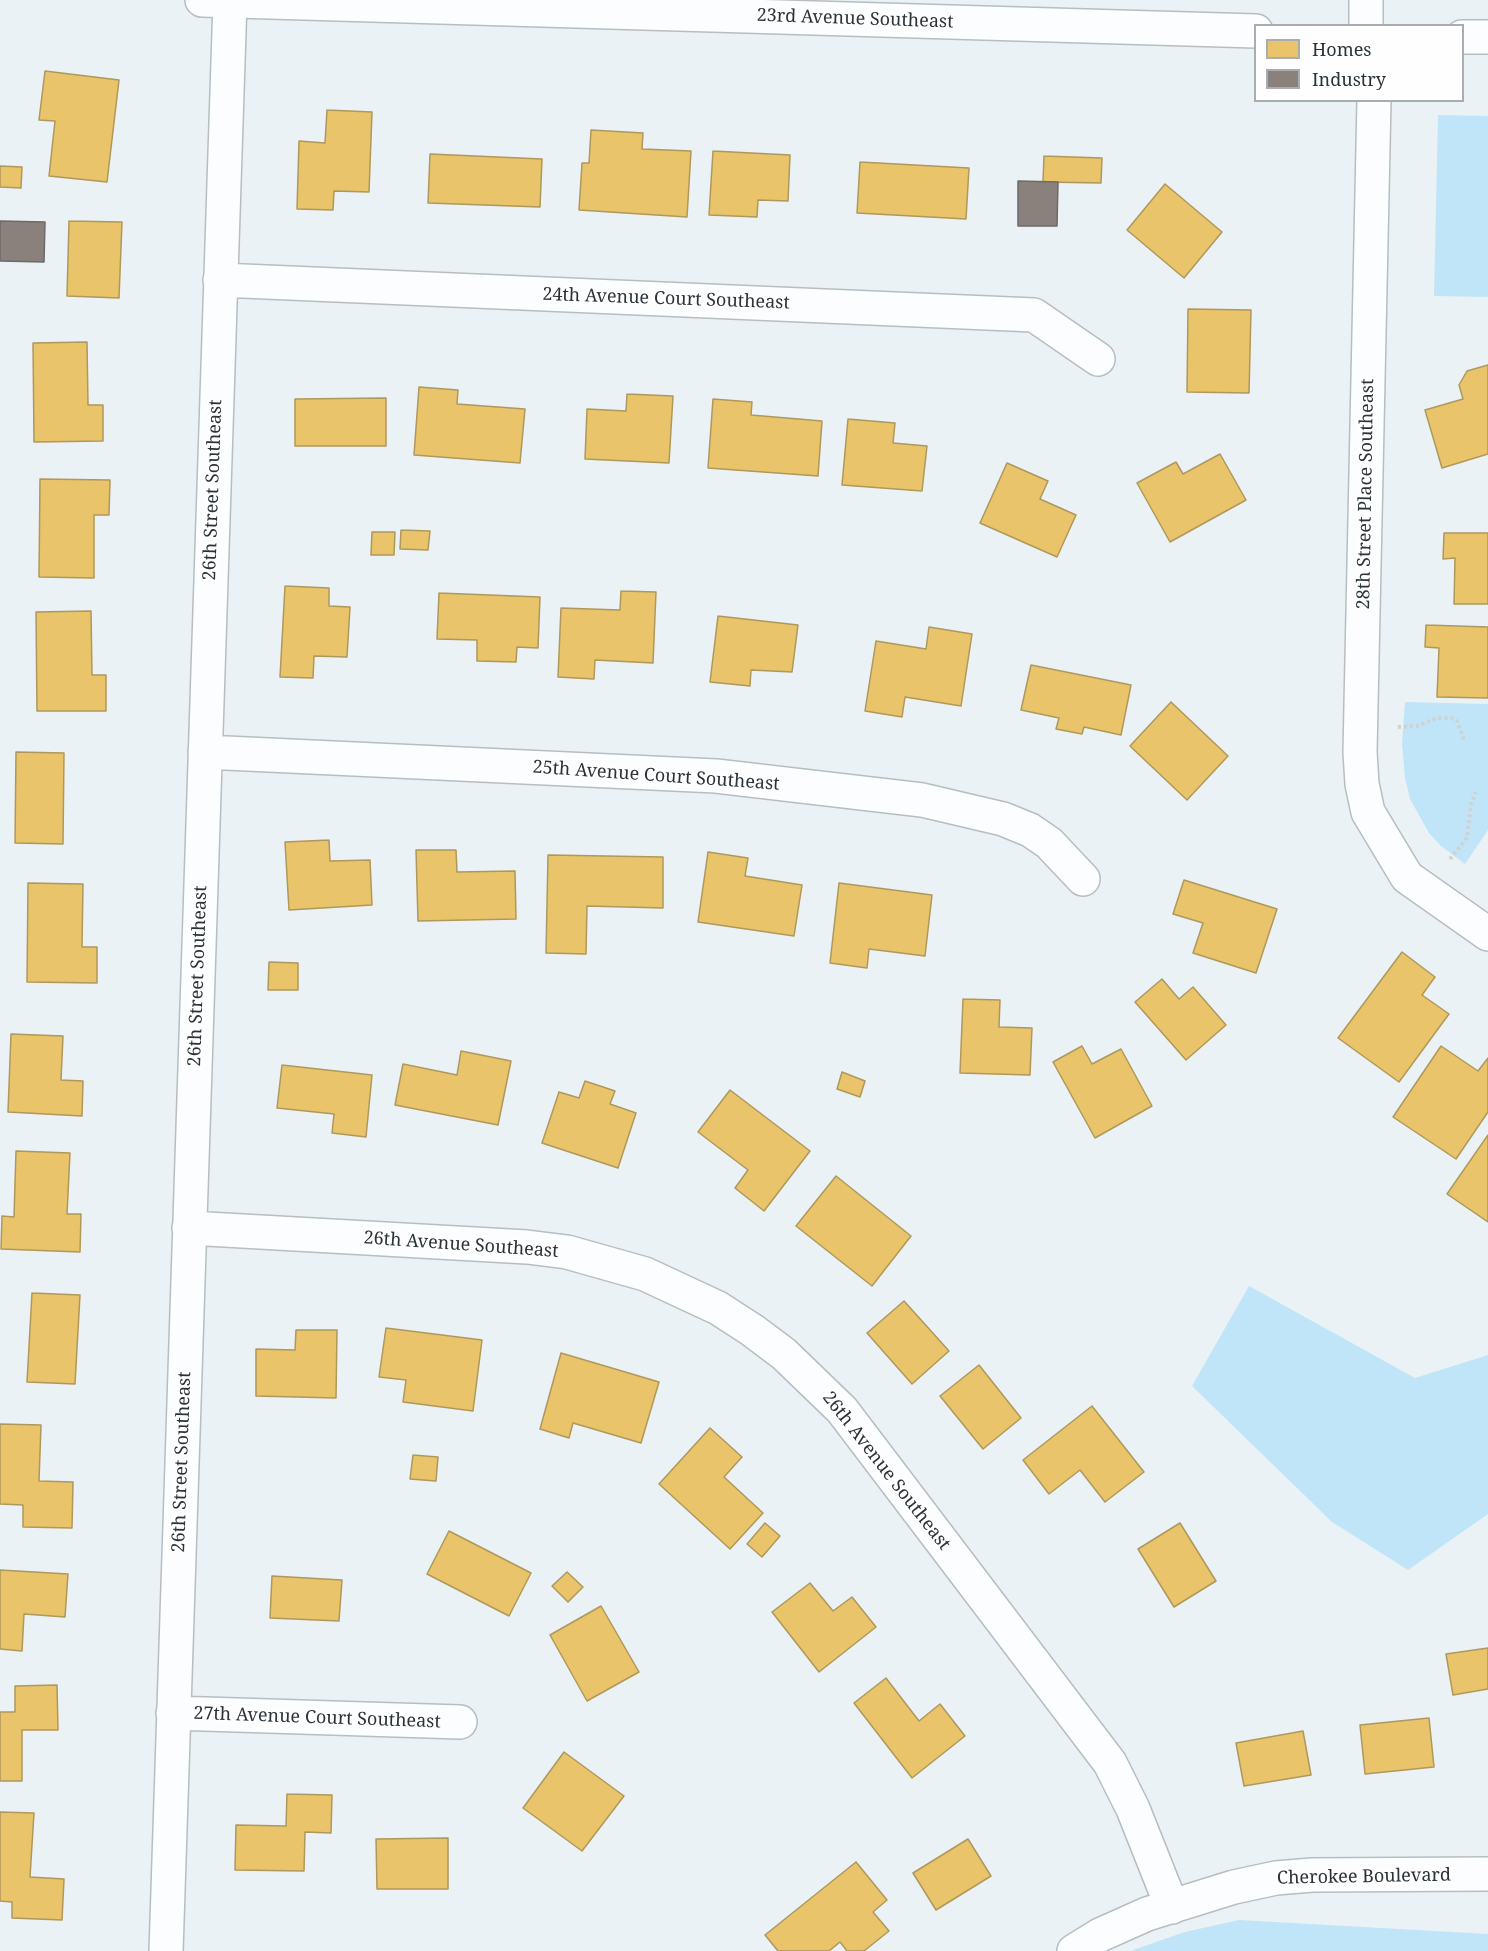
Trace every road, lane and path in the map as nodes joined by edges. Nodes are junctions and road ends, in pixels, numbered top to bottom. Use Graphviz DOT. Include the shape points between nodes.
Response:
graph roads {
  1 [pos="216,0"];
  2 [pos="1366,0"];
  3 [pos="437,3"];
  4 [pos="1366,24"];
  5 [pos="1254,31"];
  6 [pos="1464,37"];
  7 [pos="1488,37"];
  8 [pos="1374,102"];
  9 [pos="220,280"];
  10 [pos="1098,359"];
  11 [pos="1398,727"];
  12 [pos="1464,741"];
  13 [pos="205,752"];
  14 [pos="1476,792"];
  15 [pos="1450,859"];
  16 [pos="1083,879"];
  17 [pos="1488,934"];
  18 [pos="189,1228"];
  19 [pos="173,1713"];
  20 [pos="460,1722"];
  21 [pos="1488,1874"];
  22 [pos="1172,1906"];
  23 [pos="166,1951"];
  24 [pos="1074,1951"];
  1 -- 3 [label="street, 23rd Avenue Southeast"];
  1 -- 9 [label="street, 26th Street Southeast"];
  2 -- 4 [label="street"];
  3 -- 5 [label="street, 23rd Avenue Southeast"];
  6 -- 7 [label="street"];
  8 -- 17 [label="street, 28th Street Place Southeast" via="1362,784 1368,812 1407,877"];
  9 -- 10 [label="street, 24th Avenue Court Southeast" via="1034,315"];
  9 -- 13 [label="street, 26th Street Southeast"];
  11 -- 12 [label="path" via="1451,718 1457,721"];
  13 -- 16 [label="street, 25th Avenue Court Southeast" via="716,776 922,800 1003,819 1030,830 1049,843"];
  13 -- 18 [label="street, 26th Street Southeast"];
  14 -- 15 [label="path" via="1467,838"];
  18 -- 19 [label="street, 26th Street Southeast"];
  18 -- 22 [label="street, 26th Avenue Southeast" via="567,1252 645,1274 718,1308 752,1330 784,1354 842,1410 1110,1763"];
  19 -- 20 [label="street, 27th Avenue Court Southeast"];
  19 -- 23 [label="street, 26th Street Southeast"];
  21 -- 22 [label="street, Cherokee Boulevard" via="1275,1878"];
  22 -- 24 [label="street, Cherokee Boulevard" via="1100,1935"];
}
